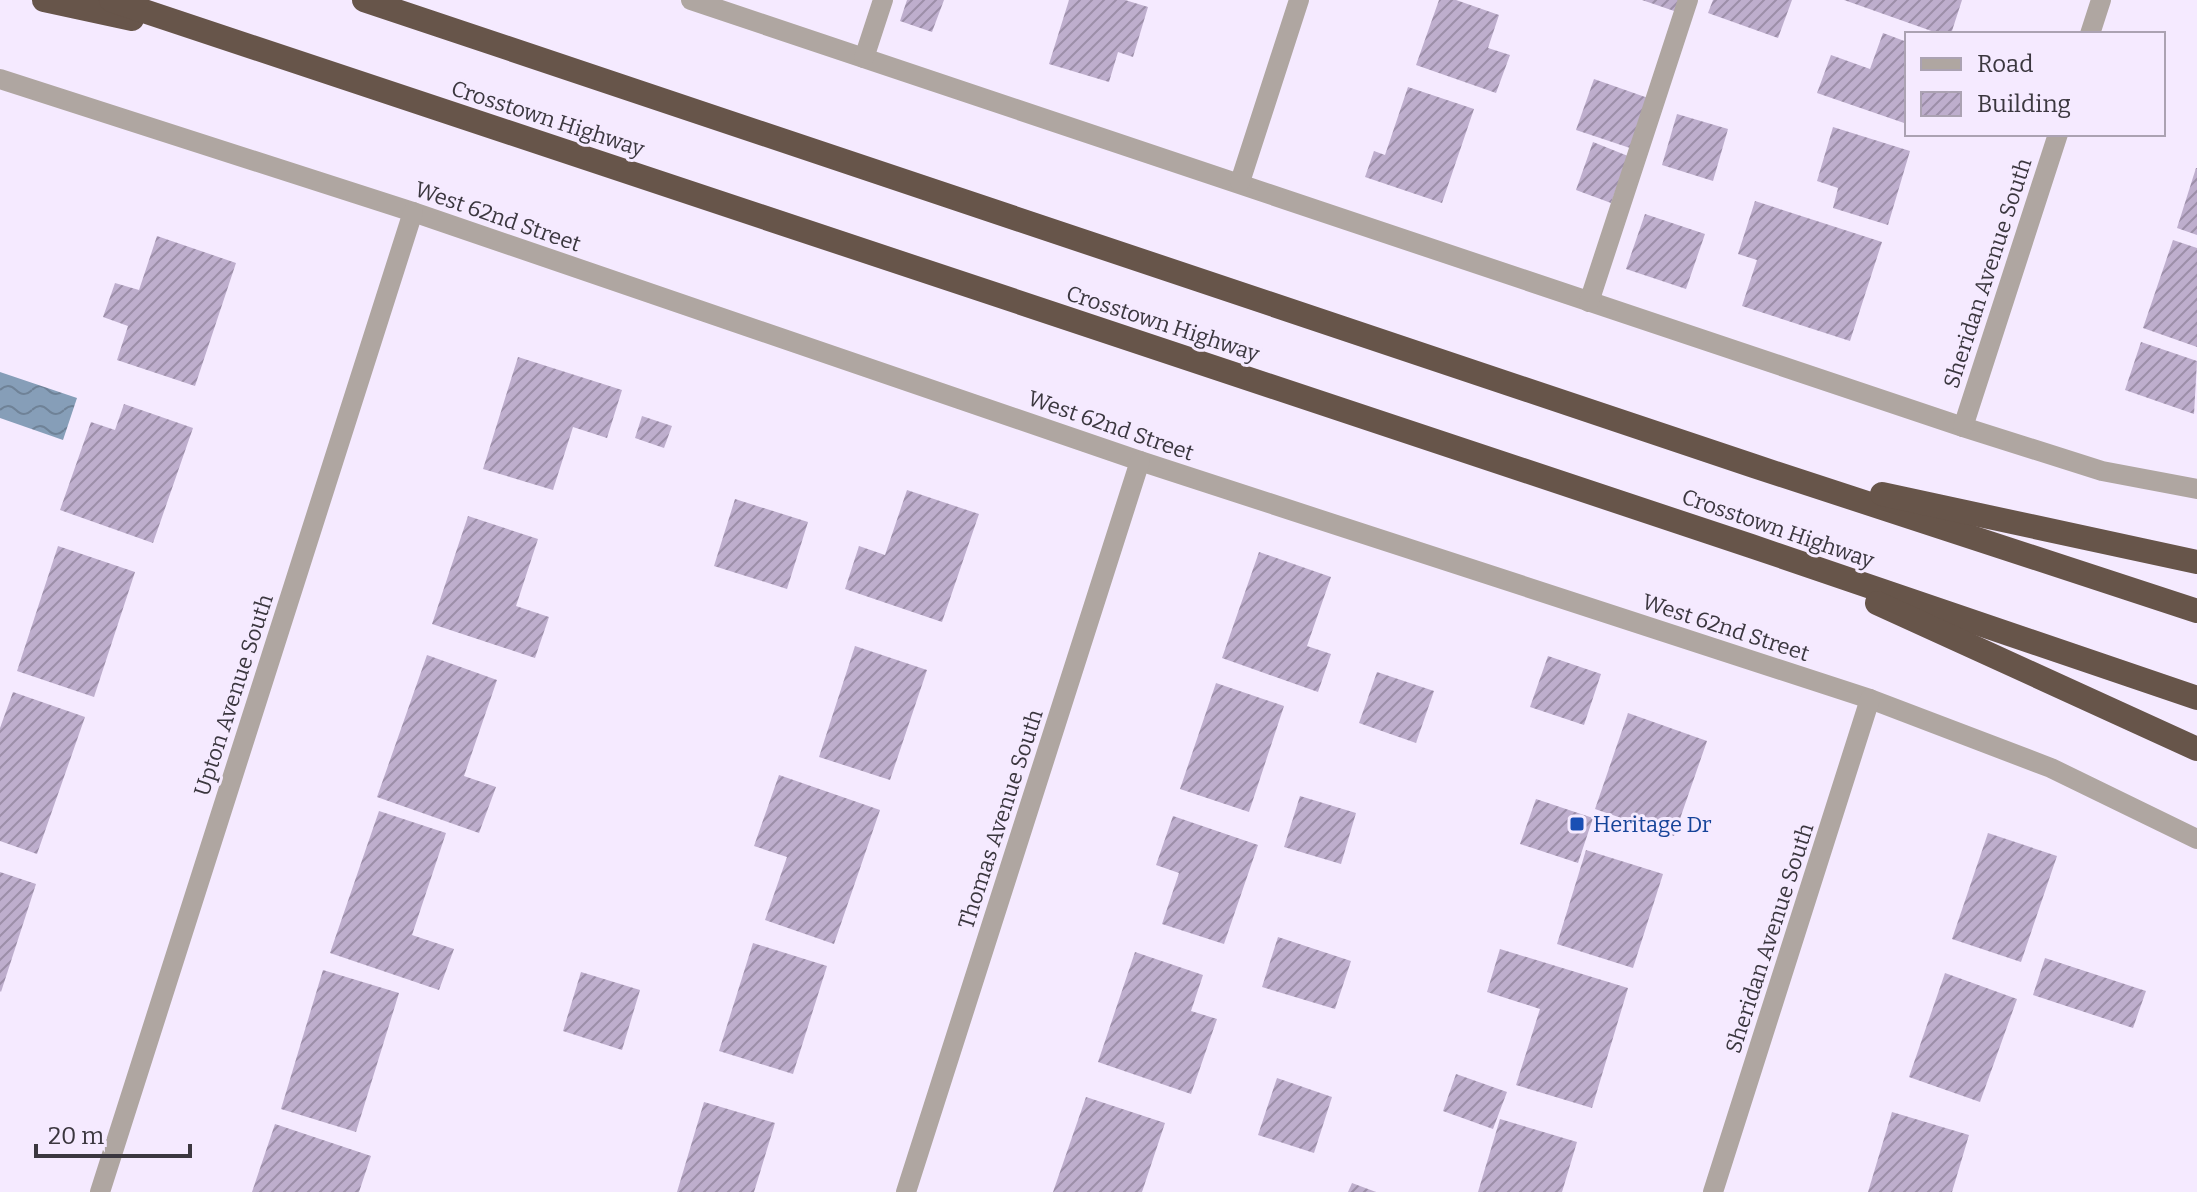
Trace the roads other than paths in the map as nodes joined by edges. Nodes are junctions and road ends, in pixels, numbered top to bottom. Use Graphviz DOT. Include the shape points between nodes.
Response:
graph roads {
  1 [pos="44,0"];
  2 [pos="111,0"];
  3 [pos="364,0"];
  4 [pos="691,0"];
  5 [pos="883,0"];
  6 [pos="1299,0"];
  7 [pos="1688,0"];
  8 [pos="2101,0"];
  9 [pos="2091,32"];
  10 [pos="238,42"];
  11 [pos="864,58"];
  12 [pos="0,79"];
  13 [pos="2057,136"];
  14 [pos="1240,182"];
  15 [pos="413,212"];
  16 [pos="1589,302"];
  17 [pos="1963,427"];
  18 [pos="1140,461"];
  19 [pos="1754,466"];
  20 [pos="2197,489"];
  21 [pos="1751,546"];
  22 [pos="2197,562"];
  23 [pos="2197,611"];
  24 [pos="2197,698"];
  25 [pos="1870,699"];
  26 [pos="2197,749"];
  27 [pos="2197,839"];
  28 [pos="100,1192"];
  29 [pos="906,1192"];
  30 [pos="1713,1192"];
  1 -- 10 [label="highway"];
  2 -- 10 [label="highway, Crosstown Highway"];
  3 -- 19 [label="highway"];
  4 -- 11 [label="street"];
  5 -- 11 [label="street"];
  6 -- 14 [label="street"];
  7 -- 16 [label="street"];
  8 -- 9 [label="street"];
  10 -- 21 [label="highway, Crosstown Highway"];
  11 -- 14 [label="street"];
  12 -- 15 [label="street, West 62nd Street"];
  13 -- 17 [label="street, Sheridan Avenue South"];
  14 -- 16 [label="street"];
  15 -- 18 [label="street, West 62nd Street"];
  15 -- 28 [label="street, Upton Avenue South"];
  16 -- 17 [label="street"];
  17 -- 20 [label="street" via="2102,471"];
  18 -- 25 [label="street, West 62nd Street"];
  18 -- 29 [label="street, Thomas Avenue South"];
  19 -- 22 [label="highway"];
  19 -- 23 [label="highway"];
  21 -- 24 [label="highway, Crosstown Highway"];
  21 -- 26 [label="highway"];
  25 -- 27 [label="street, West 62nd Street" via="2051,768"];
  25 -- 30 [label="street, Sheridan Avenue South"];
}
